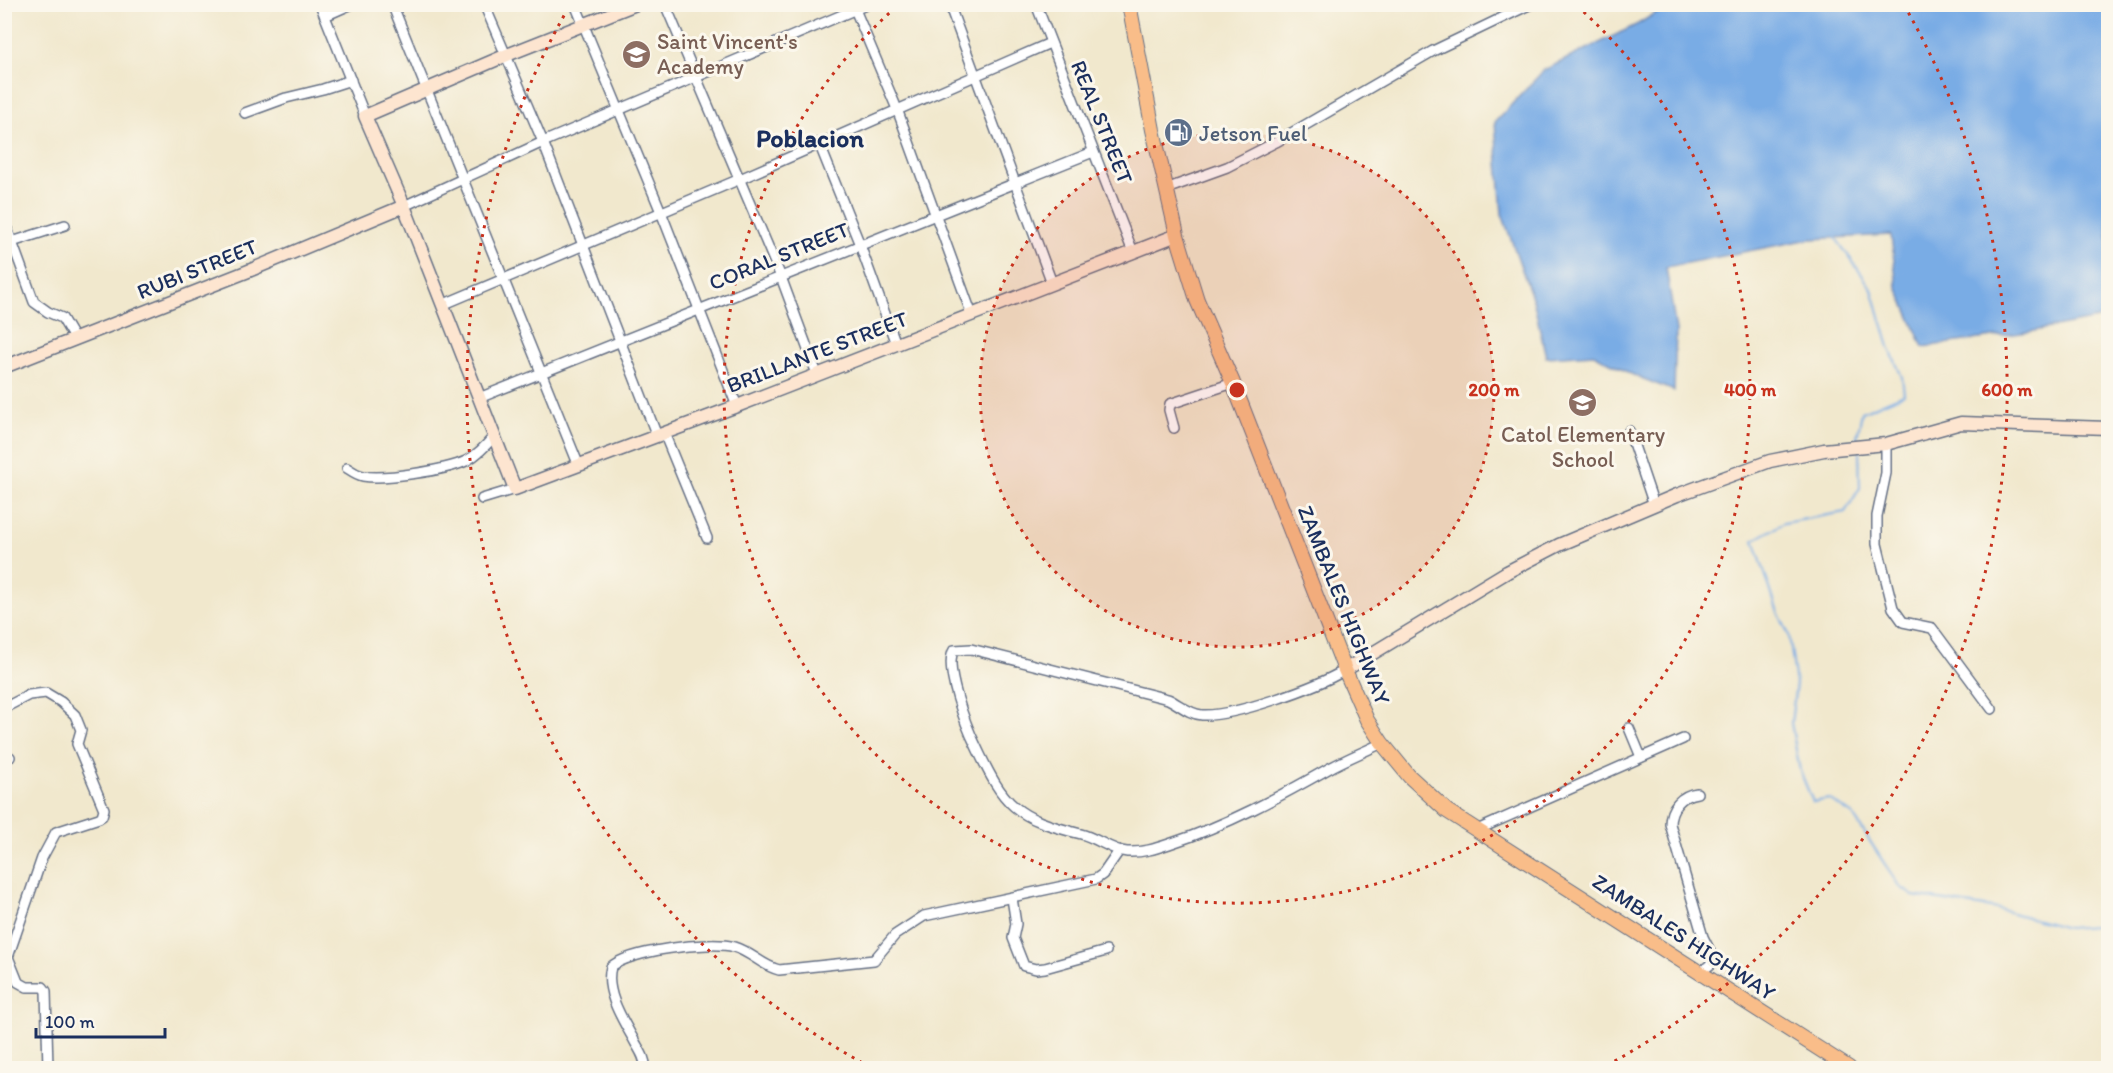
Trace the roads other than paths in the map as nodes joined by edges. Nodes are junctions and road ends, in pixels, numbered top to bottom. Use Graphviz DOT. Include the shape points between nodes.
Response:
graph roads {
  1 [pos="320,4"];
  2 [pos="352,4"];
  3 [pos="392,4"];
  4 [pos="484,4"];
  5 [pos="575,4"];
  6 [pos="636,4"];
  7 [pos="665,4"];
  8 [pos="868,4"];
  9 [pos="949,4"];
  10 [pos="1036,4"];
  11 [pos="1129,4"];
  12 [pos="1531,4"];
  13 [pos="854,7"];
  14 [pos="325,15"];
  15 [pos="583,25"];
  16 [pos="1050,43"];
  17 [pos="507,55"];
  18 [pos="975,77"];
  19 [pos="695,78"];
  20 [pos="351,80"];
  21 [pos="427,89"];
  22 [pos="619,109"];
  23 [pos="897,109"];
  24 [pos="244,113"];
  25 [pos="365,116"];
  26 [pos="543,142"];
  27 [pos="819,143"];
  28 [pos="1093,152"];
  29 [pos="463,179"];
  30 [pos="740,179"];
  31 [pos="1015,183"];
  32 [pos="1166,189"];
  33 [pos="404,206"];
  34 [pos="661,212"];
  35 [pos="934,215"];
  36 [pos="4,220"];
  37 [pos="65,225"];
  38 [pos="1177,235"];
  39 [pos="12,242"];
  40 [pos="583,244"];
  41 [pos="860,245"];
  42 [pos="1133,252"];
  43 [pos="781,278"];
  44 [pos="504,279"];
  45 [pos="1052,283"];
  46 [pos="442,305"];
  47 [pos="699,309"];
  48 [pos="972,315"];
  49 [pos="75,340"];
  50 [pos="620,340"];
  51 [pos="896,344"];
  52 [pos="4,367"];
  53 [pos="541,373"];
  54 [pos="817,374"];
  55 [pos="1233,383"];
  56 [pos="479,398"];
  57 [pos="737,406"];
  58 [pos="1174,428"];
  59 [pos="2109,428"];
  60 [pos="1629,431"];
  61 [pos="660,435"];
  62 [pos="494,436"];
  63 [pos="1882,444"];
  64 [pos="579,466"];
  65 [pos="347,468"];
  66 [pos="514,489"];
  67 [pos="482,499"];
  68 [pos="1654,505"];
  69 [pos="707,538"];
  70 [pos="1345,670"];
  71 [pos="4,708"];
  72 [pos="1992,709"];
  73 [pos="1629,728"];
  74 [pos="1683,739"];
  75 [pos="1382,743"];
  76 [pos="1641,757"];
  77 [pos="1697,793"];
  78 [pos="1477,830"];
  79 [pos="1119,851"];
  80 [pos="1012,897"];
  81 [pos="1106,951"];
  82 [pos="1701,972"];
  83 [pos="48,1068"];
  84 [pos="645,1068"];
  85 [pos="1849,1068"];
  1 -- 14 [label="street"];
  2 -- 14 [label="street"];
  3 -- 21 [label="street"];
  4 -- 17 [label="street"];
  5 -- 15 [label="street"];
  6 -- 15 [label="street"];
  7 -- 19 [label="street"];
  8 -- 13 [label="street"];
  9 -- 18 [label="street"];
  10 -- 16 [label="street, REAL STREET"];
  11 -- 32 [label="main road, ZAMBALES HIGHWAY"];
  12 -- 32 [label="street" via="1433,51 1227,167"];
  13 -- 19 [label="street"];
  13 -- 23 [label="street"];
  14 -- 20 [label="street"];
  15 -- 17 [label="street"];
  15 -- 22 [label="street"];
  16 -- 18 [label="street"];
  16 -- 28 [label="street, REAL STREET"];
  17 -- 21 [label="street"];
  17 -- 26 [label="street"];
  18 -- 23 [label="street"];
  18 -- 31 [label="street"];
  19 -- 22 [label="street"];
  19 -- 30 [label="street"];
  20 -- 24 [label="street"];
  20 -- 25 [label="street"];
  21 -- 25 [label="street"];
  21 -- 29 [label="street"];
  22 -- 26 [label="street"];
  22 -- 34 [label="street"];
  23 -- 27 [label="street"];
  23 -- 35 [label="street"];
  25 -- 33 [label="street"];
  26 -- 29 [label="street"];
  26 -- 40 [label="street"];
  27 -- 30 [label="street"];
  27 -- 41 [label="street"];
  28 -- 31 [label="street, CORAL STREET"];
  28 -- 42 [label="street, REAL STREET"];
  29 -- 33 [label="street"];
  29 -- 44 [label="street"];
  30 -- 34 [label="street"];
  30 -- 43 [label="street"];
  31 -- 35 [label="street, CORAL STREET"];
  31 -- 45 [label="street"];
  32 -- 38 [label="main road, ZAMBALES HIGHWAY"];
  33 -- 46 [label="street"];
  33 -- 49 [label="street, RUBI STREET"];
  34 -- 40 [label="street"];
  34 -- 47 [label="street"];
  35 -- 41 [label="street, CORAL STREET"];
  35 -- 48 [label="street"];
  36 -- 39 [label="street"];
  37 -- 39 [label="street"];
  38 -- 42 [label="street, BRILLANTE STREET"];
  38 -- 55 [label="main road, ZAMBALES HIGHWAY" via="1197,300"];
  39 -- 49 [label="street" via="34,302 62,318"];
  40 -- 44 [label="street"];
  40 -- 50 [label="street"];
  41 -- 43 [label="street, CORAL STREET"];
  41 -- 51 [label="street"];
  42 -- 45 [label="street, BRILLANTE STREET"];
  43 -- 47 [label="street, CORAL STREET"];
  43 -- 54 [label="street"];
  44 -- 46 [label="street"];
  44 -- 53 [label="street"];
  45 -- 48 [label="street, BRILLANTE STREET"];
  46 -- 56 [label="street"];
  47 -- 50 [label="street, CORAL STREET"];
  47 -- 57 [label="street"];
  48 -- 51 [label="street, BRILLANTE STREET"];
  49 -- 52 [label="street, RUBI STREET"];
  50 -- 53 [label="street, CORAL STREET"];
  50 -- 61 [label="street"];
  51 -- 54 [label="street, BRILLANTE STREET"];
  53 -- 56 [label="street, CORAL STREET"];
  53 -- 64 [label="street"];
  54 -- 57 [label="street, BRILLANTE STREET"];
  55 -- 58 [label="street" via="1170,404"];
  55 -- 70 [label="main road, ZAMBALES HIGHWAY"];
  56 -- 62 [label="street"];
  57 -- 61 [label="street, BRILLANTE STREET"];
  59 -- 63 [label="street" via="1961,423"];
  60 -- 68 [label="street"];
  61 -- 64 [label="street, BRILLANTE STREET"];
  61 -- 69 [label="street"];
  62 -- 65 [label="street" via="472,457 456,464 374,477"];
  62 -- 66 [label="street"];
  63 -- 68 [label="street" via="1770,461"];
  63 -- 72 [label="street" via="1886,473 1876,533 1893,608 1904,622 1932,628"];
  64 -- 66 [label="street, BRILLANTE STREET"];
  66 -- 67 [label="street"];
  68 -- 70 [label="street" via="1559,545 1507,572"];
  70 -- 75 [label="main road, ZAMBALES HIGHWAY"];
  70 -- 79 [label="street" via="1330,679 1248,707 1200,715 1168,699 971,649 954,650 950,663 970,734 1006,800 1029,818 1087,836"];
  71 -- 83 [label="street" via="29,695 46,693 75,715 81,730 77,744 104,810 99,818 61,829 53,837 8,957 18,982 27,987 44,987 46,991"];
  73 -- 76 [label="street"];
  74 -- 76 [label="street"];
  75 -- 78 [label="main road, ZAMBALES HIGHWAY" via="1428,795"];
  75 -- 79 [label="street" via="1201,833 1150,850"];
  76 -- 78 [label="street"];
  77 -- 82 [label="street" via="1680,801 1670,824 1712,957 1711,964"];
  78 -- 82 [label="main road, ZAMBALES HIGHWAY"];
  79 -- 80 [label="street" via="1096,879"];
  80 -- 81 [label="street" via="1016,924 1013,938 1024,966 1045,968"];
  80 -- 84 [label="street" via="924,916 896,935 879,956 864,962 779,970 745,951 715,945 648,953 616,962 611,967 610,984"];
  82 -- 85 [label="main road, ZAMBALES HIGHWAY"];
}
